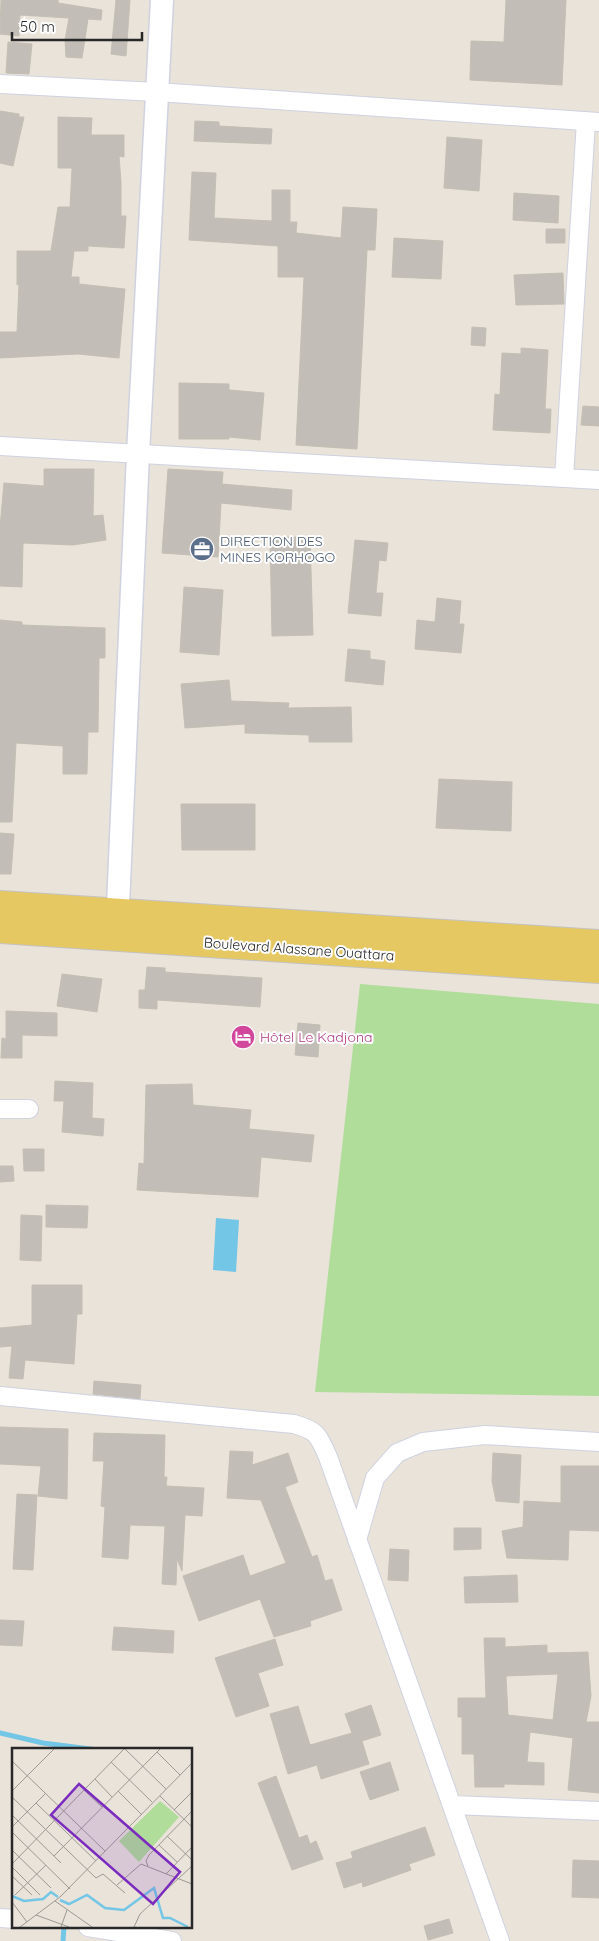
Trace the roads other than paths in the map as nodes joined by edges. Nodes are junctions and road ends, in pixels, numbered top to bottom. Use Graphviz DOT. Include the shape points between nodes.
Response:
graph roads {
  1 [pos="162,0"];
  2 [pos="0,84"];
  3 [pos="157,92"];
  4 [pos="592,121"];
  5 [pos="0,446"];
  6 [pos="138,454"];
  7 [pos="564,478"];
  8 [pos="599,480"];
  9 [pos="0,905"];
  10 [pos="117,924"];
  11 [pos="0,929"];
  12 [pos="599,944"];
  13 [pos="485,949"];
  14 [pos="599,969"];
  15 [pos="0,1109"];
  16 [pos="29,1109"];
  17 [pos="0,1396"];
  18 [pos="599,1442"];
  19 [pos="356,1540"];
  20 [pos="452,1805"];
  21 [pos="599,1811"];
  22 [pos="94,1928"];
  23 [pos="172,1941"];
  24 [pos="500,1941"];
  1 -- 3 [label="street"];
  2 -- 3 [label="street"];
  3 -- 4 [label="street"];
  3 -- 6 [label="street"];
  4 -- 7 [label="street"];
  5 -- 6 [label="street"];
  6 -- 7 [label="street"];
  6 -- 10 [label="street"];
  7 -- 8 [label="street"];
  9 -- 10 [label="main road, Boulevard Alassane Ouattara"];
  10 -- 11 [label="main road, Boulevard Alassane Ouattara"];
  10 -- 13 [label="main road, Boulevard Alassane Ouattara"];
  12 -- 13 [label="main road, Boulevard Alassane Ouattara"];
  13 -- 14 [label="main road, Boulevard Alassane Ouattara"];
  15 -- 16 [label="street"];
  17 -- 19 [label="street" via="294,1424 312,1429 328,1457"];
  18 -- 19 [label="street" via="485,1436 423,1442 397,1453 375,1478"];
  19 -- 20 [label="street"];
  20 -- 21 [label="street"];
  20 -- 24 [label="street"];
  22 -- 23 [label="street"];
}
